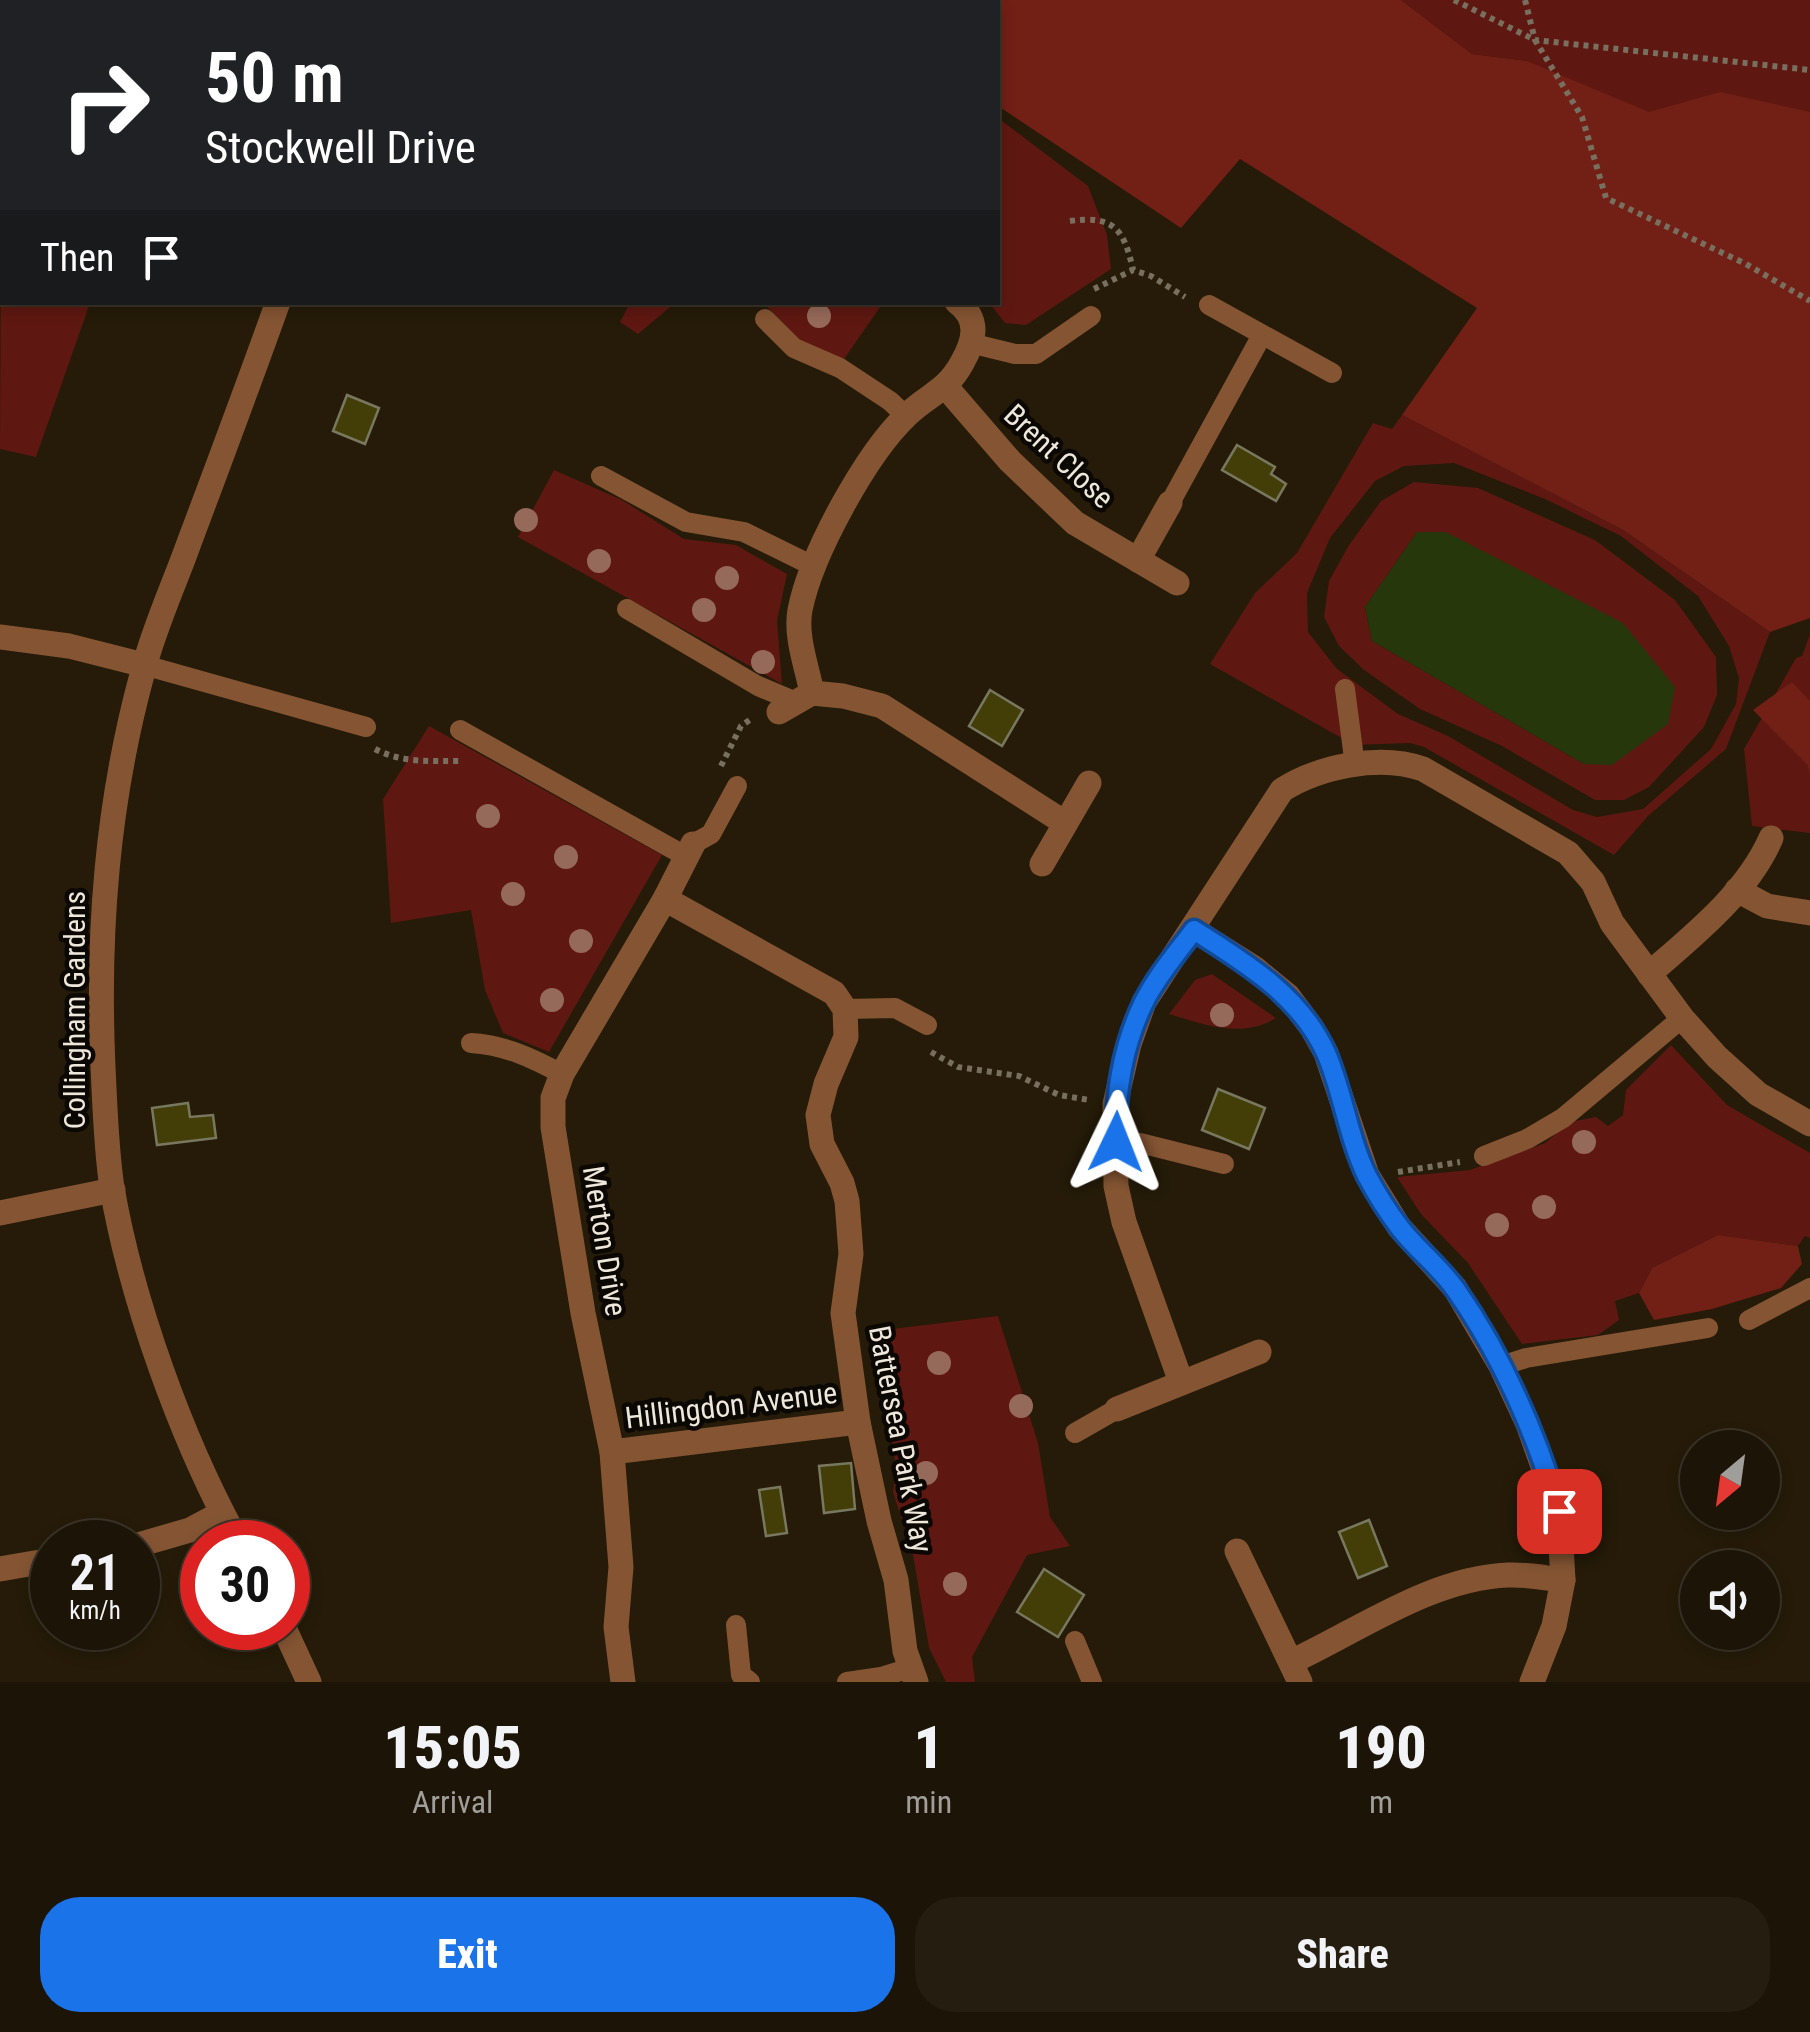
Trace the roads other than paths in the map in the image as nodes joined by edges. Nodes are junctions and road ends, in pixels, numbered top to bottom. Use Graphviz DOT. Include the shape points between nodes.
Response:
graph roads {
  1 [pos="277,305"];
  2 [pos="961,305"];
  3 [pos="1209,305"];
  4 [pos="1091,316"];
  5 [pos="766,319"];
  6 [pos="1262,335"];
  7 [pos="970,344"];
  8 [pos="1332,373"];
  9 [pos="946,388"];
  10 [pos="906,416"];
  11 [pos="601,476"];
  12 [pos="1170,503"];
  13 [pos="1138,560"];
  14 [pos="811,565"];
  15 [pos="1178,583"];
  16 [pos="626,610"];
  17 [pos="0,638"];
  18 [pos="144,665"];
  19 [pos="1345,690"];
  20 [pos="795,703"];
  21 [pos="460,730"];
  22 [pos="363,734"];
  23 [pos="1354,766"];
  24 [pos="1089,783"];
  25 [pos="737,786"];
  26 [pos="1065,823"];
  27 [pos="1771,838"];
  28 [pos="690,851"];
  29 [pos="1042,864"];
  30 [pos="1736,890"];
  31 [pos="665,900"];
  32 [pos="1810,913"];
  33 [pos="1194,930"];
  34 [pos="1649,974"];
  35 [pos="844,1009"];
  36 [pos="1682,1018"];
  37 [pos="927,1025"];
  38 [pos="471,1043"];
  39 [pos="562,1074"];
  40 [pos="1810,1124"];
  41 [pos="1116,1142"];
  42 [pos="1484,1156"];
  43 [pos="1224,1164"];
  44 [pos="113,1190"];
  45 [pos="0,1213"];
  46 [pos="1810,1288"];
  47 [pos="1749,1320"];
  48 [pos="1708,1328"];
  49 [pos="1259,1352"];
  50 [pos="1501,1366"];
  51 [pos="1181,1382"];
  52 [pos="1117,1409"];
  53 [pos="858,1422"];
  54 [pos="1075,1432"];
  55 [pos="612,1452"];
  56 [pos="222,1513"];
  57 [pos="226,1520"];
  58 [pos="160,1539"];
  59 [pos="1237,1551"];
  60 [pos="30,1564"];
  61 [pos="0,1569"];
  62 [pos="1562,1580"];
  63 [pos="736,1625"];
  64 [pos="1074,1641"];
  65 [pos="295,1650"];
  66 [pos="1295,1672"];
  67 [pos="913,1675"];
  68 [pos="310,1682"];
  69 [pos="623,1682"];
  70 [pos="750,1682"];
  71 [pos="847,1682"];
  72 [pos="1092,1682"];
  73 [pos="1532,1682"];
  1 -- 18 [label="street, Collingham Gardens"];
  2 -- 7 [label="street" via="975,326"];
  3 -- 6 [label="lane"];
  4 -- 7 [label="lane" via="1036,354"];
  5 -- 10 [label="lane" via="794,348 840,368"];
  6 -- 8 [label="lane"];
  6 -- 12 [label="lane"];
  7 -- 9 [label="street"];
  9 -- 10 [label="street"];
  9 -- 13 [label="street, Brent Close" via="1075,523"];
  10 -- 14 [label="street"];
  11 -- 14 [label="lane" via="686,522 744,532"];
  12 -- 13 [label="street"];
  13 -- 15 [label="street, Brent Close"];
  14 -- 20 [label="street" via="799,614"];
  16 -- 20 [label="lane"];
  17 -- 18 [label="street"];
  18 -- 22 [label="lane"];
  18 -- 44 [label="street, Collingham Gardens" via="118,771 102,914 100,996"];
  19 -- 23 [label="lane"];
  20 -- 26 [label="street" via="843,696 882,706"];
  21 -- 28 [label="lane"];
  23 -- 33 [label="street" via="1304,776 1282,790"];
  23 -- 34 [label="street" via="1403,762 1423,769 1568,853"];
  24 -- 26 [label="street"];
  25 -- 28 [label="lane" via="711,834"];
  26 -- 29 [label="street"];
  27 -- 30 [label="street" via="1760,864"];
  28 -- 31 [label="street, Merton Drive"];
  30 -- 32 [label="street" via="1766,906"];
  30 -- 34 [label="street"];
  31 -- 35 [label="street" via="834,993"];
  31 -- 39 [label="street, Merton Drive"];
  33 -- 41 [label="street" via="1144,1002 1115,1104"];
  33 -- 50 [label="street" via="1288,996 1312,1028 1367,1176 1400,1228 1455,1288"];
  34 -- 36 [label="street"];
  35 -- 37 [label="lane" via="895,1008"];
  35 -- 53 [label="street, Battersea Park Way" via="846,1037 818,1114 822,1144 846,1201 851,1254 843,1314"];
  36 -- 40 [label="street" via="1758,1094"];
  36 -- 42 [label="lane" via="1563,1118"];
  38 -- 39 [label="lane" via="495,1044"];
  39 -- 55 [label="street, Merton Drive" via="553,1127"];
  41 -- 43 [label="lane"];
  41 -- 51 [label="street" via="1124,1222"];
  44 -- 45 [label="street"];
  44 -- 56 [label="street, Collingham Gardens" via="172,1397"];
  46 -- 47 [label="lane"];
  48 -- 50 [label="lane"];
  49 -- 51 [label="street"];
  50 -- 62 [label="street" via="1559,1511"];
  51 -- 52 [label="street"];
  52 -- 54 [label="lane"];
  53 -- 55 [label="street, Hillingdon Avenue"];
  53 -- 67 [label="street, Battersea Park Way"];
  55 -- 69 [label="street, Merton Drive"];
  56 -- 57 [label="street, Collingham Gardens"];
  56 -- 58 [label="street"];
  59 -- 66 [label="street"];
  60 -- 61 [label="street"];
  62 -- 66 [label="street" via="1509,1575 1468,1581 1380,1614"];
  62 -- 73 [label="street" via="1554,1626"];
  63 -- 70 [label="lane" via="741,1674"];
  64 -- 72 [label="lane"];
  65 -- 68 [label="street"];
  67 -- 71 [label="lane"];
}
